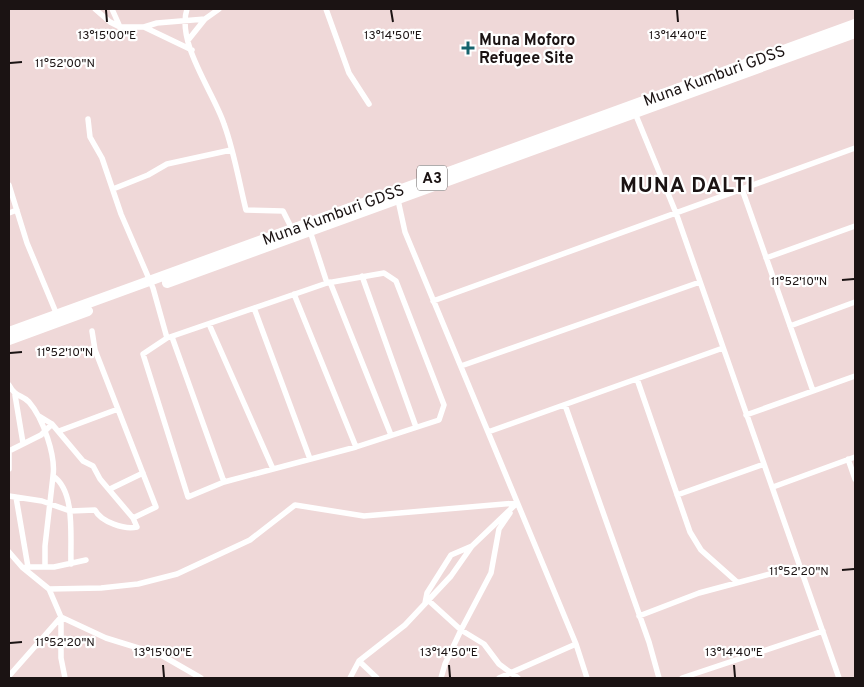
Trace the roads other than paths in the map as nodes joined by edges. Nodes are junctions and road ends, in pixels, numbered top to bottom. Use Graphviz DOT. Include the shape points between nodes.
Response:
graph roads {
  1 [pos="95,9"];
  2 [pos="112,9"];
  3 [pos="187,9"];
  4 [pos="220,9"];
  5 [pos="326,9"];
  6 [pos="205,19"];
  7 [pos="186,20"];
  8 [pos="855,24"];
  9 [pos="120,27"];
  10 [pos="144,27"];
  11 [pos="855,33"];
  12 [pos="189,39"];
  13 [pos="192,50"];
  14 [pos="369,104"];
  15 [pos="635,113"];
  16 [pos="88,119"];
  17 [pos="855,148"];
  18 [pos="231,150"];
  19 [pos="9,185"];
  20 [pos="113,188"];
  21 [pos="742,189"];
  22 [pos="398,200"];
  23 [pos="17,210"];
  24 [pos="9,213"];
  25 [pos="676,213"];
  26 [pos="855,226"];
  27 [pos="292,229"];
  28 [pos="310,231"];
  29 [pos="766,258"];
  30 [pos="362,276"];
  31 [pos="700,282"];
  32 [pos="329,283"];
  33 [pos="152,284"];
  34 [pos="294,294"];
  35 [pos="434,301"];
  36 [pos="855,302"];
  37 [pos="254,308"];
  38 [pos="58,315"];
  39 [pos="209,324"];
  40 [pos="790,326"];
  41 [pos="92,331"];
  42 [pos="9,332"];
  43 [pos="170,337"];
  44 [pos="9,340"];
  45 [pos="723,348"];
  46 [pos="461,366"];
  47 [pos="855,376"];
  48 [pos="637,379"];
  49 [pos="9,385"];
  50 [pos="813,391"];
  51 [pos="15,395"];
  52 [pos="564,405"];
  53 [pos="118,409"];
  54 [pos="746,415"];
  55 [pos="39,416"];
  56 [pos="52,424"];
  57 [pos="416,427"];
  58 [pos="59,431"];
  59 [pos="44,432"];
  60 [pos="488,432"];
  61 [pos="390,435"];
  62 [pos="23,443"];
  63 [pos="356,447"];
  64 [pos="855,457"];
  65 [pos="310,459"];
  66 [pos="848,460"];
  67 [pos="764,464"];
  68 [pos="9,469"];
  69 [pos="273,469"];
  70 [pos="143,473"];
  71 [pos="53,476"];
  72 [pos="855,479"];
  73 [pos="224,482"];
  74 [pos="773,487"];
  75 [pos="110,489"];
  76 [pos="677,495"];
  77 [pos="9,496"];
  78 [pos="16,497"];
  79 [pos="517,503"];
  80 [pos="49,505"];
  81 [pos="70,511"];
  82 [pos="133,518"];
  83 [pos="472,546"];
  84 [pos="9,552"];
  85 [pos="86,560"];
  86 [pos="71,564"];
  87 [pos="800,566"];
  88 [pos="25,567"];
  89 [pos="45,567"];
  90 [pos="737,582"];
  91 [pos="49,588"];
  92 [pos="426,602"];
  93 [pos="640,616"];
  94 [pos="60,617"];
  95 [pos="461,630"];
  96 [pos="823,631"];
  97 [pos="576,644"];
  98 [pos="359,661"];
  99 [pos="510,674"];
  100 [pos="9,676"];
  101 [pos="65,678"];
  102 [pos="201,678"];
  103 [pos="350,678"];
  104 [pos="377,678"];
  105 [pos="441,678"];
  106 [pos="499,678"];
  107 [pos="518,678"];
  108 [pos="587,678"];
  109 [pos="659,678"];
  110 [pos="682,678"];
  111 [pos="839,678"];
  1 -- 9 [label="street"];
  2 -- 9 [label="street"];
  3 -- 7 [label="street"];
  4 -- 6 [label="street"];
  5 -- 14 [label="street" via="349,73"];
  6 -- 7 [label="street"];
  6 -- 12 [label="street"];
  7 -- 10 [label="street"];
  7 -- 12 [label="street"];
  8 -- 27 [label="highway, Muna Kumburi GDSS / A3"];
  9 -- 10 [label="street"];
  10 -- 13 [label="street"];
  11 -- 15 [label="highway, Muna Kumburi GDSS / A3"];
  12 -- 13 [label="street"];
  13 -- 18 [label="street" via="196,67 224,124"];
  15 -- 22 [label="highway, Muna Kumburi GDSS / A3"];
  15 -- 25 [label="street"];
  16 -- 20 [label="street" via="90,137"];
  17 -- 21 [label="street"];
  18 -- 20 [label="street" via="167,164 148,176"];
  18 -- 27 [label="street" via="246,210 283,211"];
  19 -- 23 [label="street"];
  20 -- 33 [label="street"];
  21 -- 25 [label="street"];
  21 -- 29 [label="street"];
  22 -- 28 [label="highway, Muna Kumburi GDSS / A3"];
  22 -- 35 [label="street" via="405,232"];
  23 -- 24 [label="street"];
  23 -- 38 [label="street" via="27,243"];
  25 -- 31 [label="street"];
  25 -- 35 [label="street"];
  26 -- 29 [label="street"];
  27 -- 33 [label="highway, Muna Kumburi GDSS / A3"];
  28 -- 32 [label="street"];
  28 -- 33 [label="highway, Muna Kumburi GDSS / A3"];
  29 -- 40 [label="street"];
  30 -- 32 [label="street"];
  30 -- 57 [label="street"];
  30 -- 57 [label="street" via="384,273 396,281 444,405 439,420"];
  31 -- 45 [label="street"];
  31 -- 46 [label="street"];
  32 -- 34 [label="street"];
  32 -- 61 [label="street"];
  33 -- 38 [label="highway, Muna Kumburi GDSS / A3"];
  33 -- 43 [label="street"];
  33 -- 44 [label="highway, Muna Kumburi GDSS / A3"];
  34 -- 37 [label="street"];
  34 -- 63 [label="street"];
  35 -- 46 [label="street"];
  36 -- 40 [label="street"];
  37 -- 39 [label="street"];
  37 -- 65 [label="street"];
  38 -- 42 [label="highway, Muna Kumburi GDSS / A3"];
  39 -- 43 [label="street"];
  39 -- 69 [label="street"];
  40 -- 50 [label="street"];
  41 -- 53 [label="street" via="95,350"];
  43 -- 73 [label="street"];
  43 -- 73 [label="street" via="144,354 188,497"];
  45 -- 48 [label="street"];
  45 -- 54 [label="street"];
  46 -- 60 [label="street"];
  47 -- 50 [label="street"];
  48 -- 52 [label="street"];
  48 -- 76 [label="street"];
  49 -- 51 [label="street"];
  50 -- 54 [label="street"];
  51 -- 55 [label="street" via="27,400"];
  51 -- 62 [label="street"];
  52 -- 60 [label="street"];
  52 -- 93 [label="street"];
  53 -- 58 [label="street"];
  53 -- 70 [label="street"];
  54 -- 67 [label="street"];
  55 -- 56 [label="street"];
  55 -- 59 [label="street"];
  56 -- 58 [label="street"];
  56 -- 59 [label="street"];
  57 -- 61 [label="street"];
  58 -- 75 [label="street"];
  59 -- 62 [label="street"];
  59 -- 71 [label="street" via="53,457"];
  60 -- 79 [label="street"];
  61 -- 63 [label="street"];
  62 -- 68 [label="street" via="9,451"];
  63 -- 65 [label="street"];
  64 -- 66 [label="street"];
  65 -- 69 [label="street"];
  66 -- 72 [label="street"];
  66 -- 74 [label="street"];
  67 -- 74 [label="street"];
  67 -- 76 [label="street"];
  69 -- 73 [label="street"];
  70 -- 75 [label="street"];
  70 -- 82 [label="street" via="156,506"];
  71 -- 80 [label="street"];
  71 -- 81 [label="street" via="64,485"];
  74 -- 87 [label="street"];
  75 -- 82 [label="street"];
  76 -- 90 [label="street" via="690,532 701,550"];
  77 -- 78 [label="street"];
  78 -- 80 [label="street"];
  78 -- 88 [label="street"];
  79 -- 83 [label="street"];
  79 -- 91 [label="street" via="364,516 295,505 250,540 177,574 138,584"];
  79 -- 95 [label="street" via="499,529 491,572"];
  79 -- 97 [label="street"];
  80 -- 81 [label="street"];
  80 -- 89 [label="street"];
  81 -- 82 [label="street" via="96,510 105,522 135,529"];
  81 -- 86 [label="street"];
  83 -- 92 [label="street" via="451,576"];
  83 -- 92 [label="street" via="451,555 443,564 427,593"];
  84 -- 88 [label="street"];
  85 -- 86 [label="street"];
  86 -- 89 [label="street"];
  87 -- 90 [label="street"];
  87 -- 96 [label="street"];
  88 -- 89 [label="street"];
  88 -- 91 [label="street"];
  90 -- 93 [label="street"];
  91 -- 94 [label="street"];
  92 -- 95 [label="street"];
  92 -- 98 [label="street" via="405,625"];
  93 -- 109 [label="street"];
  94 -- 100 [label="street"];
  94 -- 101 [label="street"];
  94 -- 102 [label="street" via="106,638 161,655"];
  95 -- 99 [label="street" via="484,644"];
  95 -- 105 [label="street"];
  96 -- 110 [label="street"];
  96 -- 111 [label="street"];
  97 -- 99 [label="street"];
  97 -- 108 [label="street"];
  98 -- 103 [label="street"];
  98 -- 104 [label="street"];
  99 -- 106 [label="street"];
  99 -- 107 [label="street"];
}
